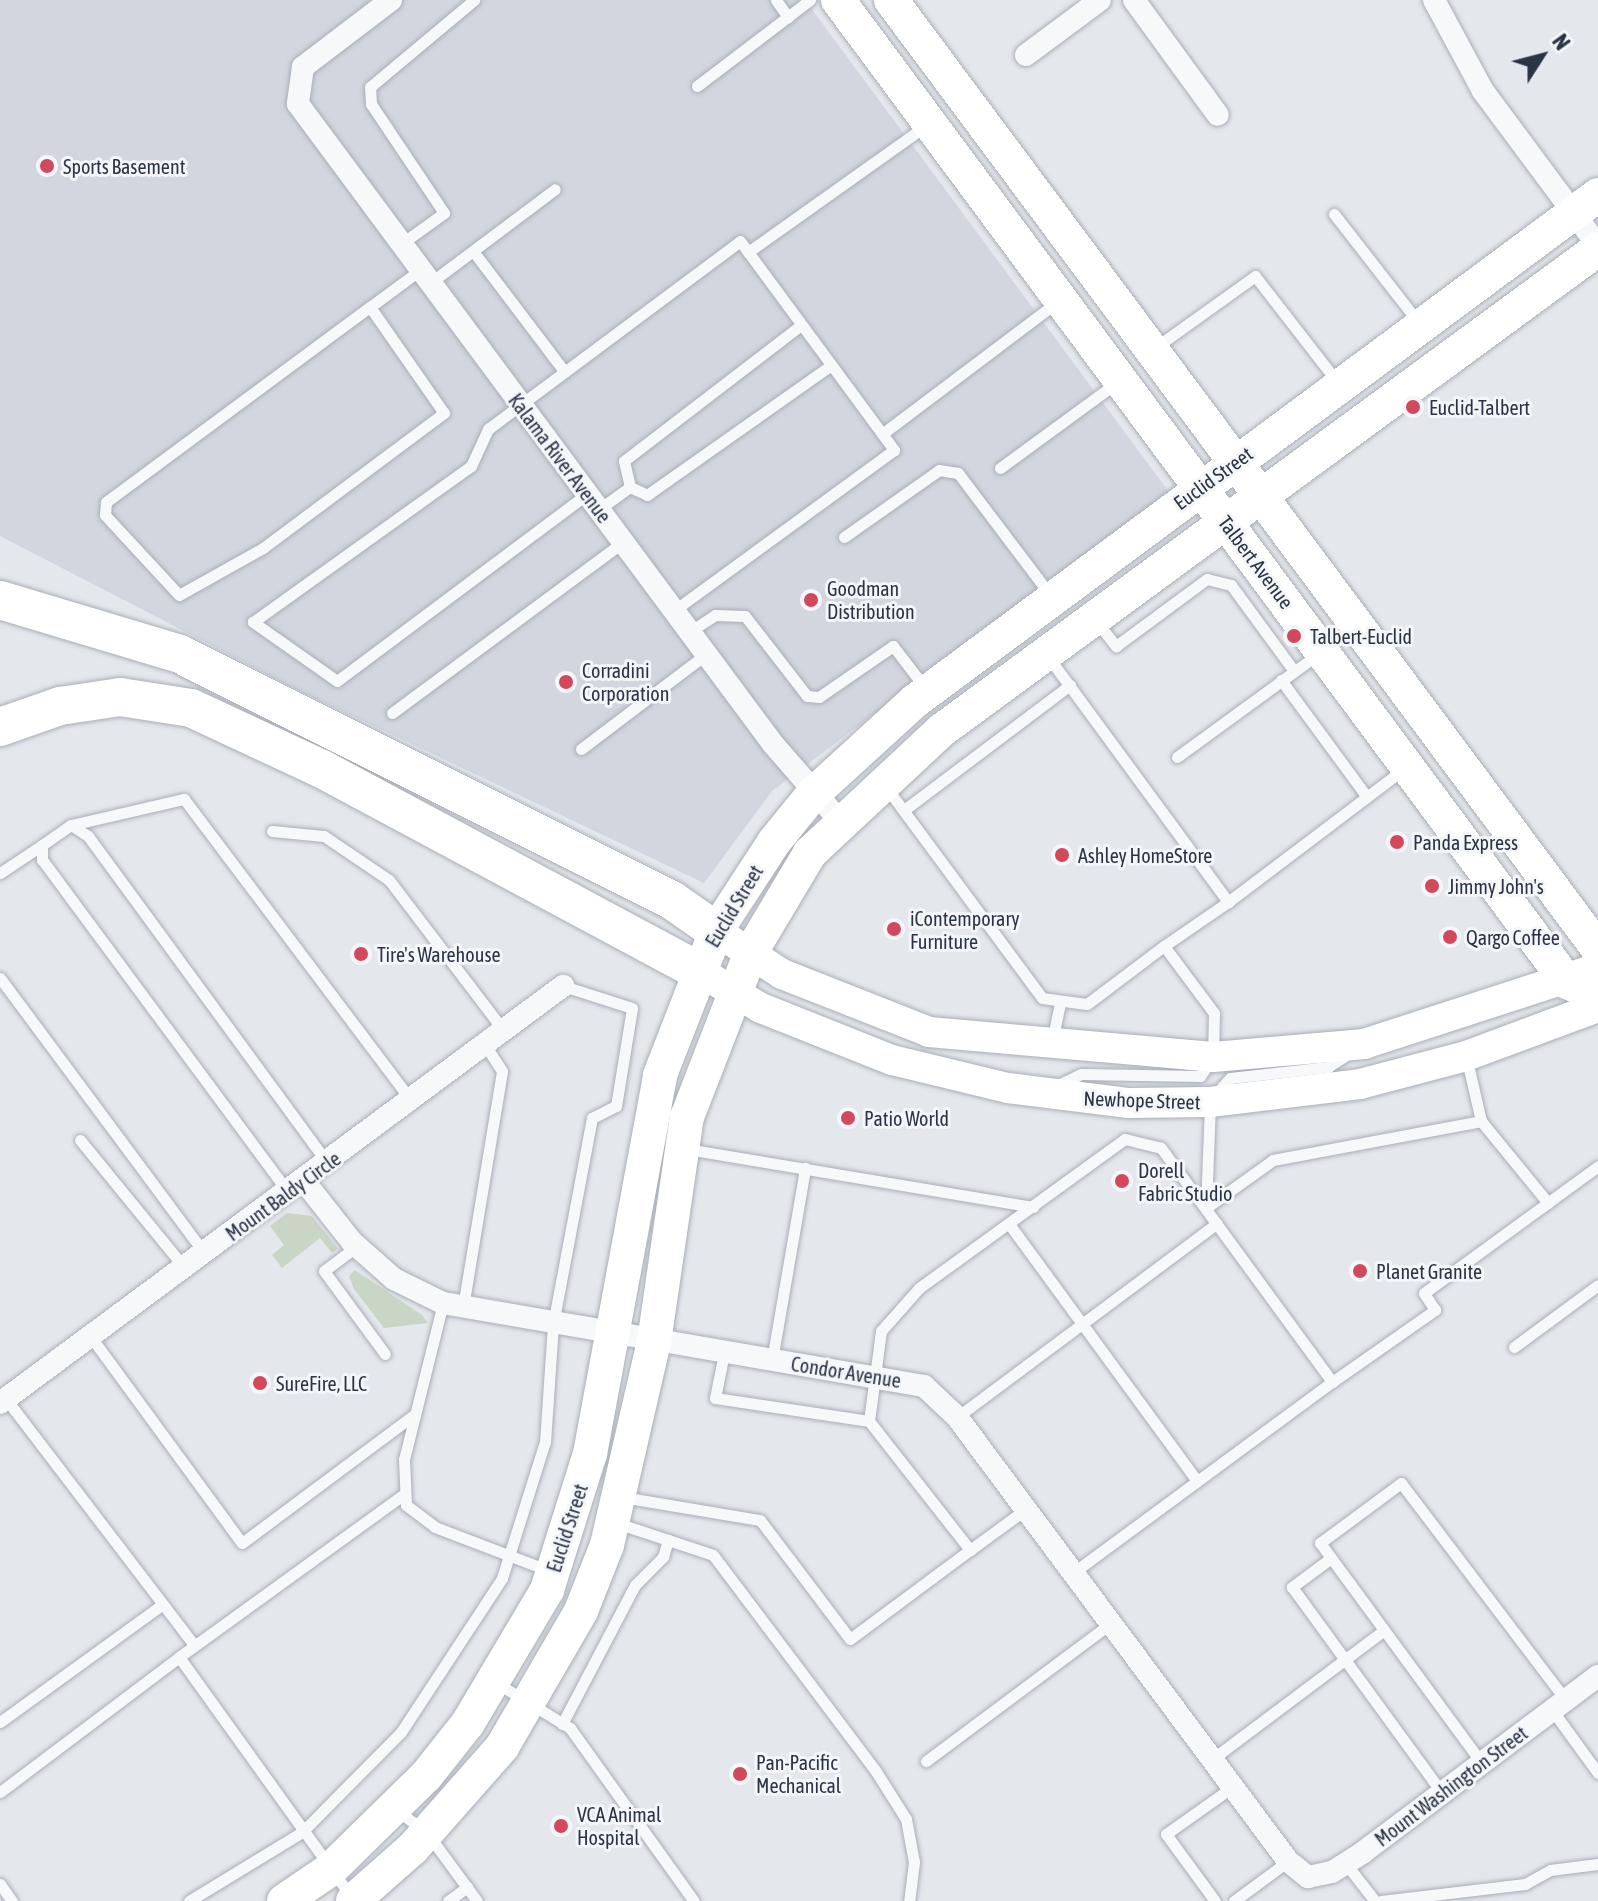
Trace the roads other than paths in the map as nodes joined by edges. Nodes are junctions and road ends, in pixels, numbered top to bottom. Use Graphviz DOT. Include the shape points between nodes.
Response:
graph roads {
  1 [pos="391,0"];
  2 [pos="474,0"];
  3 [pos="776,0"];
  4 [pos="810,0"];
  5 [pos="838,0"];
  6 [pos="891,0"];
  7 [pos="1100,0"];
  8 [pos="1134,0"];
  9 [pos="1434,0"];
  10 [pos="788,17"];
  11 [pos="1026,55"];
  12 [pos="697,86"];
  13 [pos="1218,115"];
  14 [pos="930,123"];
  15 [pos="555,189"];
  16 [pos="1586,204"];
  17 [pos="1334,214"];
  18 [pos="401,244"];
  19 [pos="1598,247"];
  20 [pos="473,251"];
  21 [pos="748,252"];
  22 [pos="425,277"];
  23 [pos="1061,299"];
  24 [pos="370,307"];
  25 [pos="801,325"];
  26 [pos="1421,326"];
  27 [pos="1152,350"];
  28 [pos="830,366"];
  29 [pos="565,372"];
  30 [pos="1120,380"];
  31 [pos="1339,385"];
  32 [pos="520,405"];
  33 [pos="882,434"];
  34 [pos="1235,461"];
  35 [pos="1000,468"];
  36 [pos="630,487"];
  37 [pos="1200,487"];
  38 [pos="1262,498"];
  39 [pos="592,502"];
  40 [pos="1228,524"];
  41 [pos="844,537"];
  42 [pos="623,542"];
  43 [pos="1270,578"];
  44 [pos="1051,597"];
  45 [pos="0,600"];
  46 [pos="1242,600"];
  47 [pos="673,611"];
  48 [pos="1096,620"];
  49 [pos="689,632"];
  50 [pos="1322,651"];
  51 [pos="706,654"];
  52 [pos="1048,656"];
  53 [pos="1294,671"];
  54 [pos="1281,680"];
  55 [pos="1070,685"];
  56 [pos="928,692"];
  57 [pos="392,713"];
  58 [pos="0,727"];
  59 [pos="581,749"];
  60 [pos="1177,757"];
  61 [pos="1408,767"];
  62 [pos="884,783"];
  63 [pos="812,795"];
  64 [pos="1367,797"];
  65 [pos="904,810"];
  66 [pos="840,821"];
  67 [pos="71,825"];
  68 [pos="272,831"];
  69 [pos="42,845"];
  70 [pos="0,873"];
  71 [pos="1228,902"];
  72 [pos="716,931"];
  73 [pos="1164,946"];
  74 [pos="1598,949"];
  75 [pos="751,952"];
  76 [pos="697,970"];
  77 [pos="1583,975"];
  78 [pos="0,978"];
  79 [pos="563,986"];
  80 [pos="733,993"];
  81 [pos="1598,996"];
  82 [pos="1060,1003"];
  83 [pos="1598,1007"];
  84 [pos="504,1031"];
  85 [pos="1364,1044"];
  86 [pos="485,1045"];
  87 [pos="1051,1048"];
  88 [pos="1466,1056"];
  89 [pos="1213,1057"];
  90 [pos="1041,1093"];
  91 [pos="411,1101"];
  92 [pos="1210,1102"];
  93 [pos="1481,1121"];
  94 [pos="80,1140"];
  95 [pos="683,1149"];
  96 [pos="327,1164"];
  97 [pos="1598,1166"];
  98 [pos="805,1168"];
  99 [pos="296,1186"];
  100 [pos="1548,1203"];
  101 [pos="1033,1207"];
  102 [pos="1206,1208"];
  103 [pos="1217,1223"];
  104 [pos="1009,1224"];
  105 [pos="357,1246"];
  106 [pos="204,1253"];
  107 [pos="184,1268"];
  108 [pos="1598,1285"];
  109 [pos="453,1305"];
  110 [pos="1080,1320"];
  111 [pos="553,1324"];
  112 [pos="611,1335"];
  113 [pos="91,1337"];
  114 [pos="654,1342"];
  115 [pos="1514,1347"];
  116 [pos="724,1353"];
  117 [pos="385,1354"];
  118 [pos="772,1360"];
  119 [pos="874,1375"];
  120 [pos="1332,1382"];
  121 [pos="3,1401"];
  122 [pos="415,1414"];
  123 [pos="957,1417"];
  124 [pos="869,1421"];
  125 [pos="1197,1481"];
  126 [pos="404,1494"];
  127 [pos="1026,1509"];
  128 [pos="616,1510"];
  129 [pos="668,1540"];
  130 [pos="970,1550"];
  131 [pos="509,1554"];
  132 [pos="1331,1558"];
  133 [pos="1074,1572"];
  134 [pos="553,1573"];
  135 [pos="160,1606"];
  136 [pos="1111,1623"];
  137 [pos="1384,1630"];
  138 [pos="194,1645"];
  139 [pos="179,1657"];
  140 [pos="1346,1659"];
  141 [pos="1598,1676"];
  142 [pos="495,1681"];
  143 [pos="529,1705"];
  144 [pos="1559,1705"];
  145 [pos="0,1722"];
  146 [pos="562,1724"];
  147 [pos="1211,1760"];
  148 [pos="926,1761"];
  149 [pos="1481,1762"];
  150 [pos="1598,1773"];
  151 [pos="1231,1788"];
  152 [pos="1441,1791"];
  153 [pos="0,1792"];
  154 [pos="395,1808"];
  155 [pos="302,1832"];
  156 [pos="427,1833"];
  157 [pos="1346,1864"];
  158 [pos="1598,1864"];
  159 [pos="1293,1866"];
  160 [pos="331,1869"];
  161 [pos="0,1884"];
  162 [pos="467,1887"];
  163 [pos="12,1901"];
  164 [pos="189,1901"];
  165 [pos="284,1901"];
  166 [pos="353,1901"];
  167 [pos="448,1901"];
  168 [pos="477,1901"];
  169 [pos="694,1901"];
  170 [pos="909,1901"];
  171 [pos="1215,1901"];
  172 [pos="1234,1901"];
  173 [pos="1375,1901"];
  174 [pos="1381,1901"];
  1 -- 18 [label="street, Kalama River Avenue" via="316,55 297,85 298,104"];
  2 -- 18 [label="lane" via="370,87 371,104 444,213"];
  3 -- 10 [label="lane"];
  4 -- 10 [label="lane"];
  5 -- 14 [label="main road, Talbert Avenue"];
  6 -- 27 [label="main road"];
  7 -- 11 [label="street"];
  8 -- 13 [label="street"];
  9 -- 16 [label="street" via="1483,91"];
  10 -- 12 [label="lane"];
  14 -- 21 [label="lane"];
  14 -- 23 [label="main road, Talbert Avenue"];
  15 -- 20 [label="lane"];
  16 -- 19 [label="street"];
  16 -- 26 [label="main road, Euclid Street"];
  17 -- 26 [label="lane"];
  18 -- 22 [label="street, Kalama River Avenue"];
  19 -- 38 [label="main road, Euclid Street"];
  20 -- 22 [label="lane"];
  20 -- 29 [label="lane"];
  21 -- 25 [label="lane"];
  21 -- 29 [label="lane" via="740,241"];
  22 -- 24 [label="lane"];
  22 -- 32 [label="street, Kalama River Avenue"];
  23 -- 30 [label="main road, Talbert Avenue"];
  23 -- 33 [label="lane"];
  24 -- 24 [label="lane" via="106,502 105,515 179,595 263,548 444,413"];
  25 -- 28 [label="lane"];
  25 -- 36 [label="lane" via="624,461"];
  26 -- 31 [label="main road, Euclid Street"];
  27 -- 31 [label="lane" via="1255,276"];
  27 -- 34 [label="main road"];
  28 -- 33 [label="lane"];
  28 -- 36 [label="lane" via="647,495"];
  29 -- 32 [label="lane"];
  30 -- 35 [label="lane"];
  30 -- 37 [label="main road, Talbert Avenue"];
  31 -- 34 [label="main road, Euclid Street"];
  32 -- 39 [label="street, Kalama River Avenue"];
  32 -- 39 [label="lane" via="488,429 471,466 253,622 337,681"];
  33 -- 47 [label="lane" via="894,450"];
  34 -- 37 [label="main road, Euclid Street"];
  34 -- 38 [label="main road"];
  36 -- 39 [label="lane"];
  37 -- 40 [label="main road, Talbert Avenue"];
  37 -- 44 [label="main road, Euclid Street"];
  38 -- 40 [label="main road, Euclid Street"];
  38 -- 74 [label="main road"];
  39 -- 42 [label="street, Kalama River Avenue"];
  40 -- 43 [label="main road, Talbert Avenue"];
  40 -- 48 [label="main road, Euclid Street"];
  41 -- 44 [label="lane" via="939,470 958,473"];
  42 -- 47 [label="street, Kalama River Avenue"];
  42 -- 57 [label="lane"];
  43 -- 46 [label="lane"];
  43 -- 50 [label="main road, Talbert Avenue"];
  44 -- 56 [label="main road, Euclid Street"];
  45 -- 72 [label="highway" via="180,654 673,901"];
  46 -- 48 [label="lane" via="1231,585 1207,579 1116,646"];
  46 -- 53 [label="lane"];
  47 -- 49 [label="street, Kalama River Avenue"];
  48 -- 52 [label="main road, Euclid Street"];
  49 -- 51 [label="street, Kalama River Avenue"];
  49 -- 56 [label="lane" via="715,615 745,616 807,696 819,697 893,646"];
  50 -- 53 [label="lane"];
  50 -- 61 [label="main road, Talbert Avenue"];
  51 -- 59 [label="lane"];
  51 -- 63 [label="street, Kalama River Avenue"];
  52 -- 55 [label="lane"];
  52 -- 62 [label="main road, Euclid Street" via="942,730"];
  53 -- 54 [label="lane"];
  54 -- 60 [label="lane"];
  54 -- 64 [label="lane"];
  55 -- 65 [label="lane"];
  55 -- 71 [label="lane"];
  56 -- 63 [label="main road, Euclid Street"];
  58 -- 76 [label="highway" via="60,706 120,697 191,708 322,769"];
  61 -- 64 [label="lane"];
  61 -- 77 [label="main road, Talbert Avenue"];
  62 -- 65 [label="lane"];
  62 -- 66 [label="main road, Euclid Street"];
  63 -- 66 [label="street, Kalama River Avenue"];
  63 -- 72 [label="main road, Euclid Street"];
  64 -- 71 [label="lane"];
  65 -- 82 [label="lane" via="1042,998"];
  66 -- 75 [label="main road, Euclid Street" via="810,853"];
  67 -- 69 [label="lane"];
  67 -- 91 [label="lane" via="184,799"];
  67 -- 96 [label="lane" via="88,836"];
  68 -- 84 [label="lane" via="324,836 389,880"];
  69 -- 70 [label="lane"];
  69 -- 99 [label="lane" via="42,860"];
  71 -- 73 [label="lane"];
  72 -- 75 [label="street"];
  72 -- 76 [label="main road, Euclid Street"];
  73 -- 82 [label="lane" via="1087,1004"];
  73 -- 89 [label="lane" via="1214,1013"];
  75 -- 80 [label="main road, Euclid Street"];
  75 -- 87 [label="street" via="782,974 929,1032"];
  76 -- 80 [label="street, Newhope Street"];
  76 -- 112 [label="main road, Euclid Street" via="660,1075"];
  77 -- 81 [label="main road, Talbert Avenue"];
  77 -- 85 [label="street"];
  78 -- 106 [label="lane"];
  79 -- 84 [label="street, Mount Baldy Circle"];
  79 -- 111 [label="lane" via="632,1008 616,1106 592,1118"];
  80 -- 90 [label="street, Newhope Street" via="892,1060"];
  80 -- 95 [label="main road, Euclid Street"];
  82 -- 87 [label="lane"];
  83 -- 88 [label="street, Newhope Street"];
  84 -- 86 [label="street, Mount Baldy Circle"];
  85 -- 89 [label="street"];
  85 -- 92 [label="lane" via="1328,1067 1230,1078"];
  86 -- 91 [label="street, Mount Baldy Circle"];
  86 -- 109 [label="lane" via="502,1071"];
  87 -- 89 [label="street"];
  88 -- 92 [label="street, Newhope Street" via="1316,1092"];
  88 -- 93 [label="lane"];
  89 -- 90 [label="lane" via="1200,1076 1081,1074"];
  90 -- 92 [label="street, Newhope Street"];
  91 -- 96 [label="street, Mount Baldy Circle"];
  92 -- 102 [label="lane"];
  93 -- 100 [label="lane"];
  93 -- 102 [label="lane" via="1273,1160"];
  94 -- 107 [label="lane"];
  95 -- 98 [label="lane"];
  95 -- 114 [label="main road, Euclid Street"];
  96 -- 99 [label="street, Mount Baldy Circle"];
  97 -- 100 [label="lane"];
  98 -- 101 [label="lane"];
  98 -- 118 [label="lane"];
  99 -- 105 [label="street, Condor Avenue"];
  99 -- 106 [label="street, Mount Baldy Circle"];
  100 -- 120 [label="lane" via="1424,1293 1435,1310"];
  101 -- 102 [label="lane" via="1125,1139 1161,1148"];
  101 -- 104 [label="lane"];
  102 -- 103 [label="lane"];
  103 -- 110 [label="lane"];
  103 -- 120 [label="lane"];
  104 -- 110 [label="lane"];
  104 -- 119 [label="lane" via="919,1288 881,1331"];
  105 -- 109 [label="street, Condor Avenue" via="394,1279"];
  105 -- 117 [label="lane" via="324,1271"];
  106 -- 107 [label="street, Mount Baldy Circle"];
  107 -- 113 [label="street, Mount Baldy Circle"];
  108 -- 115 [label="lane"];
  109 -- 111 [label="street, Condor Avenue"];
  109 -- 122 [label="lane"];
  110 -- 123 [label="lane"];
  110 -- 125 [label="lane"];
  111 -- 112 [label="street, Condor Avenue"];
  111 -- 131 [label="lane" via="545,1442"];
  112 -- 114 [label="street, Condor Avenue"];
  112 -- 134 [label="main road, Euclid Street" via="590,1454"];
  113 -- 121 [label="street, Mount Baldy Circle"];
  113 -- 122 [label="lane" via="242,1543"];
  114 -- 116 [label="street, Condor Avenue"];
  114 -- 128 [label="main road, Euclid Street"];
  116 -- 118 [label="street, Condor Avenue"];
  116 -- 124 [label="lane" via="715,1398"];
  118 -- 119 [label="street, Condor Avenue"];
  119 -- 123 [label="street, Condor Avenue" via="924,1386"];
  119 -- 124 [label="lane"];
  120 -- 125 [label="lane"];
  121 -- 135 [label="lane"];
  122 -- 126 [label="lane"];
  123 -- 127 [label="street, Condor Avenue"];
  124 -- 130 [label="lane"];
  125 -- 133 [label="lane"];
  126 -- 131 [label="lane" via="406,1505 435,1527"];
  126 -- 138 [label="lane"];
  127 -- 130 [label="lane"];
  127 -- 133 [label="street, Condor Avenue"];
  128 -- 129 [label="lane"];
  128 -- 130 [label="lane" via="760,1520 850,1639"];
  128 -- 143 [label="main road, Euclid Street" via="581,1611"];
  129 -- 146 [label="lane" via="635,1585"];
  129 -- 170 [label="lane" via="713,1555 875,1770 906,1819 914,1862"];
  131 -- 134 [label="lane"];
  131 -- 155 [label="lane" via="487,1602 401,1732"];
  132 -- 137 [label="lane"];
  132 -- 140 [label="lane" via="1292,1587"];
  132 -- 144 [label="lane" via="1320,1543 1401,1483"];
  133 -- 136 [label="street, Condor Avenue"];
  134 -- 142 [label="main road, Euclid Street"];
  135 -- 138 [label="lane"];
  135 -- 145 [label="lane"];
  136 -- 147 [label="street, Condor Avenue"];
  136 -- 148 [label="lane"];
  137 -- 140 [label="lane"];
  137 -- 149 [label="lane"];
  138 -- 139 [label="lane"];
  139 -- 153 [label="lane"];
  139 -- 155 [label="lane"];
  140 -- 147 [label="lane"];
  140 -- 152 [label="lane"];
  141 -- 144 [label="street, Mount Washington Street"];
  142 -- 143 [label="lane"];
  142 -- 154 [label="main road, Euclid Street"];
  143 -- 146 [label="lane"];
  143 -- 156 [label="main road, Euclid Street"];
  144 -- 149 [label="street, Mount Washington Street"];
  144 -- 150 [label="lane"];
  146 -- 169 [label="lane"];
  147 -- 151 [label="street, Condor Avenue"];
  149 -- 152 [label="street, Mount Washington Street"];
  151 -- 159 [label="street, Condor Avenue"];
  151 -- 171 [label="lane" via="1166,1834"];
  152 -- 157 [label="street, Mount Washington Street"];
  154 -- 156 [label="lane"];
  154 -- 160 [label="main road, Euclid Street"];
  155 -- 160 [label="lane"];
  155 -- 164 [label="lane"];
  156 -- 162 [label="lane"];
  156 -- 166 [label="main road, Euclid Street"];
  157 -- 159 [label="street, Mount Washington Street" via="1322,1876"];
  157 -- 173 [label="lane"];
  158 -- 174 [label="lane" via="1550,1870 1525,1884"];
  159 -- 172 [label="lane"];
  160 -- 165 [label="main road, Euclid Street"];
  160 -- 166 [label="lane"];
  161 -- 163 [label="lane"];
  162 -- 167 [label="lane"];
  162 -- 168 [label="lane"];
}
